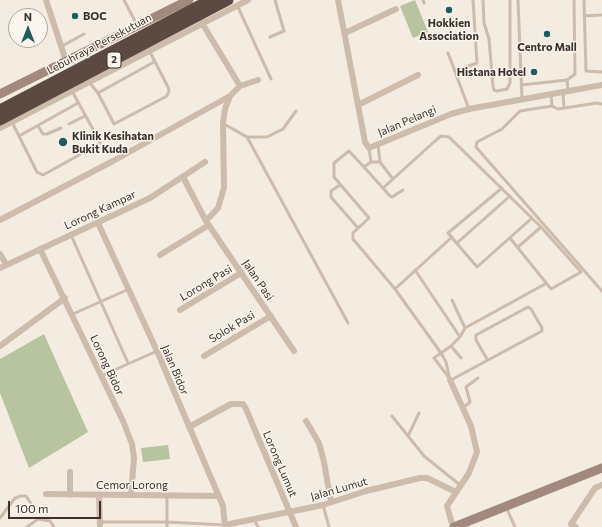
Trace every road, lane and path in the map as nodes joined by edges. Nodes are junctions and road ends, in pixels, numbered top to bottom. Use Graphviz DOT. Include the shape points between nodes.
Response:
graph roads {
  1 [pos="46,0"];
  2 [pos="128,0"];
  3 [pos="189,0"];
  4 [pos="210,0"];
  5 [pos="248,0"];
  6 [pos="275,0"];
  7 [pos="338,0"];
  8 [pos="473,0"];
  9 [pos="483,0"];
  10 [pos="510,0"];
  11 [pos="518,0"];
  12 [pos="574,0"];
  13 [pos="584,0"];
  14 [pos="124,1"];
  15 [pos="233,3"];
  16 [pos="396,9"];
  17 [pos="602,15"];
  18 [pos="584,16"];
  19 [pos="202,23"];
  20 [pos="138,27"];
  21 [pos="345,33"];
  22 [pos="84,34"];
  23 [pos="270,37"];
  24 [pos="60,47"];
  25 [pos="149,50"];
  26 [pos="448,53"];
  27 [pos="66,61"];
  28 [pos="154,62"];
  29 [pos="455,71"];
  30 [pos="602,72"];
  31 [pos="418,75"];
  32 [pos="271,79"];
  33 [pos="258,80"];
  34 [pos="567,80"];
  35 [pos="89,82"];
  36 [pos="521,85"];
  37 [pos="602,85"];
  38 [pos="240,86"];
  39 [pos="565,90"];
  40 [pos="72,91"];
  41 [pos="98,93"];
  42 [pos="551,93"];
  43 [pos="0,94"];
  44 [pos="230,96"];
  45 [pos="522,99"];
  46 [pos="78,103"];
  47 [pos="602,104"];
  48 [pos="358,105"];
  49 [pos="552,106"];
  50 [pos="564,108"];
  51 [pos="469,109"];
  52 [pos="0,110"];
  53 [pos="296,110"];
  54 [pos="84,116"];
  55 [pos="0,120"];
  56 [pos="12,122"];
  57 [pos="223,123"];
  58 [pos="69,124"];
  59 [pos="38,126"];
  60 [pos="0,128"];
  61 [pos="61,128"];
  62 [pos="19,136"];
  63 [pos="246,137"];
  64 [pos="378,144"];
  65 [pos="369,148"];
  66 [pos="205,162"];
  67 [pos="371,162"];
  68 [pos="380,162"];
  69 [pos="364,167"];
  70 [pos="183,177"];
  71 [pos="393,179"];
  72 [pos="340,185"];
  73 [pos="383,188"];
  74 [pos="502,188"];
  75 [pos="402,190"];
  76 [pos="510,196"];
  77 [pos="532,218"];
  78 [pos="0,220"];
  79 [pos="98,223"];
  80 [pos="207,223"];
  81 [pos="541,227"];
  82 [pos="358,228"];
  83 [pos="71,235"];
  84 [pos="452,237"];
  85 [pos="510,238"];
  86 [pos="457,243"];
  87 [pos="518,247"];
  88 [pos="40,249"];
  89 [pos="0,254"];
  90 [pos="160,255"];
  91 [pos="6,264"];
  92 [pos="0,268"];
  93 [pos="415,270"];
  94 [pos="241,273"];
  95 [pos="545,284"];
  96 [pos="129,289"];
  97 [pos="395,289"];
  98 [pos="602,291"];
  99 [pos="65,298"];
  100 [pos="452,300"];
  101 [pos="102,301"];
  102 [pos="180,310"];
  103 [pos="73,314"];
  104 [pos="270,316"];
  105 [pos="348,323"];
  106 [pos="465,328"];
  107 [pos="460,337"];
  108 [pos="0,346"];
  109 [pos="451,346"];
  110 [pos="156,351"];
  111 [pos="294,351"];
  112 [pos="440,353"];
  113 [pos="204,356"];
  114 [pos="461,358"];
  115 [pos="487,359"];
  116 [pos="128,363"];
  117 [pos="101,376"];
  118 [pos="478,378"];
  119 [pos="450,380"];
  120 [pos="464,407"];
  121 [pos="419,413"];
  122 [pos="392,416"];
  123 [pos="306,421"];
  124 [pos="189,427"];
  125 [pos="408,436"];
  126 [pos="602,468"];
  127 [pos="70,472"];
  128 [pos="460,486"];
  129 [pos="602,486"];
  130 [pos="456,492"];
  131 [pos="46,494"];
  132 [pos="131,494"];
  133 [pos="70,495"];
  134 [pos="99,495"];
  135 [pos="167,495"];
  136 [pos="218,496"];
  137 [pos="331,502"];
  138 [pos="323,505"];
  139 [pos="506,507"];
  140 [pos="34,508"];
  141 [pos="289,511"];
  142 [pos="0,518"];
  143 [pos="254,518"];
  144 [pos="167,522"];
  145 [pos="99,525"];
  146 [pos="225,526"];
  147 [pos="571,526"];
  148 [pos="26,527"];
  149 [pos="54,527"];
  150 [pos="167,527"];
  151 [pos="258,527"];
  152 [pos="296,527"];
  153 [pos="329,527"];
  154 [pos="453,527"];
  155 [pos="515,527"];
  1 -- 24 [label="street"];
  2 -- 14 [label="lane"];
  3 -- 20 [label="street"];
  4 -- 52 [label="highway, Lebuhraya Persekutuan / 2"];
  5 -- 15 [label="street"];
  6 -- 23 [label="lane" via="284,31"];
  7 -- 21 [label="street, Jalan Pelangi"];
  8 -- 29 [label="lane" via="478,64"];
  9 -- 10 [label="lane" via="493,86 497,91 507,89 510,83"];
  11 -- 36 [label="lane"];
  12 -- 34 [label="lane" via="575,74"];
  13 -- 18 [label="lane"];
  14 -- 20 [label="lane"];
  15 -- 19 [label="street"];
  15 -- 32 [label="lane"];
  15 -- 55 [label="highway, Lebuhraya Persekutuan / 2"];
  16 -- 21 [label="street"];
  17 -- 18 [label="lane"];
  18 -- 30 [label="lane" via="586,71"];
  19 -- 25 [label="street"];
  19 -- 38 [label="street"];
  20 -- 27 [label="street"];
  21 -- 48 [label="street, Jalan Pelangi"];
  22 -- 24 [label="lane"];
  24 -- 27 [label="street"];
  25 -- 28 [label="lane"];
  25 -- 35 [label="street"];
  26 -- 29 [label="lane"];
  27 -- 43 [label="street"];
  28 -- 41 [label="lane"];
  28 -- 41 [label="lane" via="168,87 167,96 114,124"];
  29 -- 51 [label="lane"];
  31 -- 48 [label="street"];
  33 -- 38 [label="street"];
  34 -- 36 [label="lane"];
  34 -- 39 [label="lane"];
  35 -- 40 [label="street"];
  35 -- 41 [label="lane"];
  36 -- 45 [label="lane"];
  37 -- 39 [label="street, Jalan Pelangi"];
  38 -- 44 [label="street"];
  39 -- 42 [label="street, Jalan Pelangi"];
  39 -- 50 [label="lane"];
  40 -- 46 [label="lane"];
  40 -- 56 [label="street"];
  42 -- 45 [label="street, Jalan Pelangi"];
  42 -- 49 [label="lane"];
  44 -- 57 [label="street"];
  44 -- 78 [label="street"];
  45 -- 51 [label="street, Jalan Pelangi"];
  46 -- 54 [label="lane"];
  46 -- 59 [label="lane"];
  47 -- 50 [label="lane"];
  48 -- 65 [label="street, Jalan Pelangi" via="365,142"];
  49 -- 50 [label="lane"];
  49 -- 98 [label="lane" via="516,114 502,129 477,142 476,147"];
  51 -- 64 [label="street, Jalan Pelangi"];
  53 -- 63 [label="lane" via="283,129 266,137"];
  54 -- 58 [label="lane"];
  54 -- 62 [label="lane" via="99,144 43,175 37,172"];
  56 -- 60 [label="street"];
  56 -- 62 [label="lane"];
  57 -- 63 [label="lane"];
  57 -- 80 [label="street" via="224,188 218,208"];
  59 -- 61 [label="lane" via="43,134"];
  59 -- 62 [label="lane"];
  63 -- 105 [label="lane"];
  64 -- 65 [label="street, Jalan Pelangi"];
  64 -- 68 [label="lane"];
  65 -- 67 [label="lane"];
  66 -- 70 [label="street, Lorong Kampar"];
  67 -- 68 [label="lane"];
  67 -- 69 [label="lane"];
  68 -- 71 [label="lane"];
  69 -- 72 [label="lane" via="349,151 334,163 334,177"];
  69 -- 73 [label="lane"];
  70 -- 79 [label="street, Lorong Kampar" via="150,198"];
  70 -- 80 [label="street, Jalan Pasi"];
  71 -- 73 [label="lane"];
  71 -- 74 [label="lane" via="441,136 449,137"];
  72 -- 82 [label="lane" via="368,218"];
  72 -- 82 [label="lane" via="331,191 331,197"];
  73 -- 75 [label="lane" via="392,197"];
  74 -- 76 [label="lane"];
  74 -- 84 [label="lane" via="448,233"];
  76 -- 77 [label="lane"];
  76 -- 86 [label="lane"];
  77 -- 81 [label="lane"];
  77 -- 85 [label="lane"];
  79 -- 83 [label="street, Lorong Kampar"];
  79 -- 96 [label="street, Jalan Bidor"];
  80 -- 90 [label="street"];
  80 -- 94 [label="street, Jalan Pasi"];
  81 -- 87 [label="lane"];
  81 -- 95 [label="lane" via="581,272 551,289"];
  82 -- 97 [label="lane" via="353,233 353,239"];
  83 -- 88 [label="street, Lorong Kampar"];
  83 -- 101 [label="lane"];
  84 -- 86 [label="lane"];
  84 -- 93 [label="lane"];
  85 -- 86 [label="lane" via="477,267"];
  85 -- 87 [label="lane"];
  87 -- 95 [label="lane"];
  88 -- 91 [label="street, Lorong Kampar"];
  88 -- 99 [label="street, Lorong Bidor"];
  89 -- 91 [label="street"];
  91 -- 92 [label="street, Lorong Kampar"];
  93 -- 97 [label="lane"];
  93 -- 107 [label="lane"];
  94 -- 102 [label="street, Lorong Pasi"];
  94 -- 104 [label="street, Jalan Pasi"];
  95 -- 106 [label="lane"];
  96 -- 101 [label="lane"];
  96 -- 110 [label="street, Jalan Bidor"];
  97 -- 112 [label="lane"];
  99 -- 103 [label="street, Lorong Bidor"];
  99 -- 108 [label="street"];
  100 -- 106 [label="lane"];
  101 -- 103 [label="lane"];
  101 -- 116 [label="lane"];
  103 -- 117 [label="street, Lorong Bidor"];
  104 -- 111 [label="street, Jalan Pasi"];
  104 -- 113 [label="street, Solok Pasi"];
  106 -- 107 [label="lane"];
  107 -- 109 [label="lane"];
  109 -- 112 [label="lane"];
  109 -- 114 [label="lane"];
  110 -- 116 [label="lane"];
  110 -- 124 [label="street, Jalan Bidor"];
  112 -- 119 [label="lane" via="446,362"];
  112 -- 119 [label="lane" via="434,358"];
  115 -- 115 [label="lane" via="476,340 476,334 528,307 531,309 542,331"];
  115 -- 119 [label="lane"];
  116 -- 117 [label="lane"];
  117 -- 132 [label="street, Lorong Bidor" via="132,444 134,458"];
  118 -- 120 [label="lane" via="466,387 470,402"];
  119 -- 120 [label="street"];
  120 -- 128 [label="street" via="478,452"];
  121 -- 125 [label="lane"];
  122 -- 125 [label="lane"];
  123 -- 137 [label="street" via="319,443"];
  124 -- 136 [label="street, Jalan Bidor"];
  124 -- 141 [label="street, Lorong Lumut" via="232,404 243,404"];
  125 -- 128 [label="lane" via="424,456"];
  126 -- 139 [label="street"];
  127 -- 133 [label="street"];
  128 -- 130 [label="street"];
  129 -- 147 [label="street" via="595,488"];
  130 -- 137 [label="street, Jalan Lumut" via="426,478 366,490"];
  130 -- 154 [label="street" via="447,506"];
  131 -- 133 [label="street, Cemor Lorong"];
  132 -- 134 [label="street, Cemor Lorong"];
  132 -- 135 [label="street, Cemor Lorong"];
  133 -- 134 [label="street, Cemor Lorong"];
  134 -- 145 [label="street"];
  135 -- 136 [label="street, Cemor Lorong"];
  135 -- 144 [label="lane"];
  136 -- 146 [label="street, Jalan Bidor" via="223,506"];
  137 -- 138 [label="street, Jalan Lumut"];
  138 -- 141 [label="street, Jalan Lumut"];
  138 -- 153 [label="lane"];
  139 -- 154 [label="street"];
  139 -- 155 [label="lane"];
  140 -- 142 [label="lane" via="26,496 21,496 15,498"];
  141 -- 143 [label="street, Jalan Lumut"];
  141 -- 152 [label="street, Lorong Lumut"];
  143 -- 146 [label="street, Jalan Lumut"];
  143 -- 151 [label="lane"];
  144 -- 145 [label="lane"];
  144 -- 146 [label="lane"];
  144 -- 150 [label="lane"];
  148 -- 149 [label="lane" via="38,518 50,521"];
}
